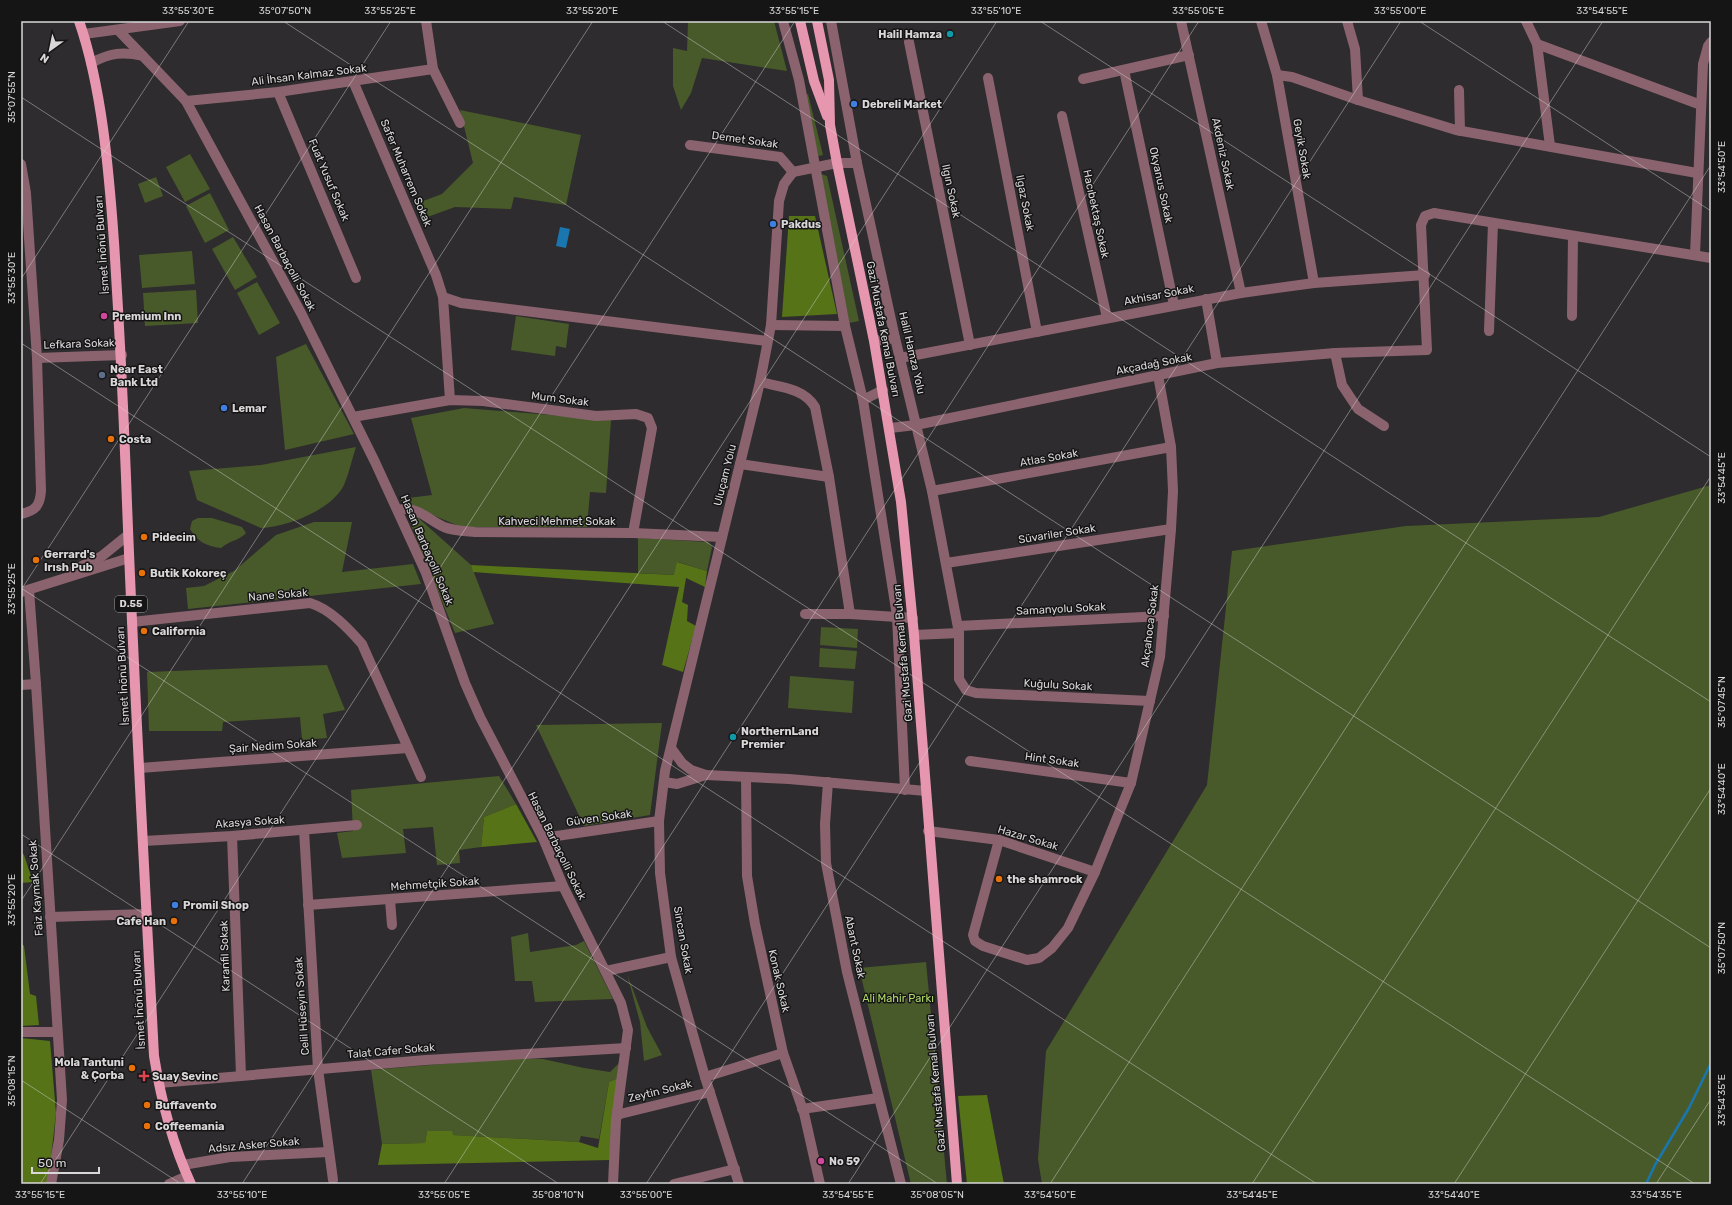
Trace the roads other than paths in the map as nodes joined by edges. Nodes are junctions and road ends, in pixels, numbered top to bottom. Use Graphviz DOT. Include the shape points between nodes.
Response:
graph roads {
  1 [pos="79,21"];
  2 [pos="180,21"];
  3 [pos="426,21"];
  4 [pos="783,21"];
  5 [pos="800,21"];
  6 [pos="817,21"];
  7 [pos="831,21"];
  8 [pos="1181,21"];
  9 [pos="1261,21"];
  10 [pos="1347,21"];
  11 [pos="1526,21"];
  12 [pos="118,30"];
  13 [pos="84,34"];
  14 [pos="909,42"];
  15 [pos="1711,42"];
  16 [pos="1538,44"];
  17 [pos="1189,55"];
  18 [pos="144,56"];
  19 [pos="91,63"];
  20 [pos="433,69"];
  21 [pos="1124,70"];
  22 [pos="1277,75"];
  23 [pos="988,78"];
  24 [pos="1083,79"];
  25 [pos="353,81"];
  26 [pos="817,87"];
  27 [pos="801,90"];
  28 [pos="1459,90"];
  29 [pos="278,92"];
  30 [pos="186,100"];
  31 [pos="1358,100"];
  32 [pos="1701,105"];
  33 [pos="1062,116"];
  34 [pos="460,122"];
  35 [pos="830,125"];
  36 [pos="1460,131"];
  37 [pos="690,145"];
  38 [pos="1550,146"];
  39 [pos="837,163"];
  40 [pos="857,163"];
  41 [pos="21,164"];
  42 [pos="815,167"];
  43 [pos="793,172"];
  44 [pos="1697,173"];
  45 [pos="23,193"];
  46 [pos="1493,223"];
  47 [pos="1573,236"];
  48 [pos="1695,256"];
  49 [pos="1711,258"];
  50 [pos="1425,275"];
  51 [pos="356,278"];
  52 [pos="1314,283"];
  53 [pos="1241,293"];
  54 [pos="443,297"];
  55 [pos="1206,299"];
  56 [pos="1174,304"];
  57 [pos="1572,316"];
  58 [pos="1107,318"];
  59 [pos="771,325"];
  60 [pos="845,326"];
  61 [pos="1489,331"];
  62 [pos="1037,332"];
  63 [pos="895,338"];
  64 [pos="767,341"];
  65 [pos="874,341"];
  66 [pos="970,345"];
  67 [pos="1335,353"];
  68 [pos="122,354"];
  69 [pos="37,358"];
  70 [pos="900,358"];
  71 [pos="1217,363"];
  72 [pos="1158,375"];
  73 [pos="760,382"];
  74 [pos="883,390"];
  75 [pos="450,400"];
  76 [pos="863,400"];
  77 [pos="353,417"];
  78 [pos="916,425"];
  79 [pos="1384,426"];
  80 [pos="890,428"];
  81 [pos="1171,448"];
  82 [pos="740,464"];
  83 [pos="829,477"];
  84 [pos="932,491"];
  85 [pos="398,510"];
  86 [pos="21,514"];
  87 [pos="1171,529"];
  88 [pos="633,533"];
  89 [pos="128,535"];
  90 [pos="722,537"];
  91 [pos="129,558"];
  92 [pos="946,563"];
  93 [pos="50,582"];
  94 [pos="25,591"];
  95 [pos="805,614"];
  96 [pos="850,614"];
  97 [pos="897,616"];
  98 [pos="1164,616"];
  99 [pos="913,618"];
  100 [pos="132,622"];
  101 [pos="958,629"];
  102 [pos="914,635"];
  103 [pos="36,684"];
  104 [pos="21,685"];
  105 [pos="966,690"];
  106 [pos="1150,701"];
  107 [pos="408,748"];
  108 [pos="671,748"];
  109 [pos="970,760"];
  110 [pos="140,768"];
  111 [pos="706,775"];
  112 [pos="421,777"];
  113 [pos="746,777"];
  114 [pos="664,782"];
  115 [pos="828,782"];
  116 [pos="1131,783"];
  117 [pos="905,790"];
  118 [pos="926,791"];
  119 [pos="659,821"];
  120 [pos="357,825"];
  121 [pos="304,830"];
  122 [pos="928,831"];
  123 [pos="232,836"];
  124 [pos="543,838"];
  125 [pos="999,840"];
  126 [pos="144,841"];
  127 [pos="1095,872"];
  128 [pos="564,886"];
  129 [pos="390,900"];
  130 [pos="308,905"];
  131 [pos="147,914"];
  132 [pos="50,917"];
  133 [pos="392,925"];
  134 [pos="671,957"];
  135 [pos="606,971"];
  136 [pos="21,1032"];
  137 [pos="56,1032"];
  138 [pos="626,1048"];
  139 [pos="783,1053"];
  140 [pos="318,1069"];
  141 [pos="241,1075"];
  142 [pos="705,1077"];
  143 [pos="159,1083"];
  144 [pos="710,1092"];
  145 [pos="878,1098"];
  146 [pos="802,1109"];
  147 [pos="617,1116"];
  148 [pos="328,1152"];
  149 [pos="183,1165"];
  150 [pos="735,1169"];
  151 [pos="189,1180"];
  152 [pos="333,1180"];
  153 [pos="51,1184"];
  154 [pos="169,1184"];
  155 [pos="614,1184"];
  156 [pos="674,1184"];
  157 [pos="739,1184"];
  158 [pos="820,1184"];
  159 [pos="901,1184"];
  160 [pos="957,1184"];
  1 -- 13 [label="main road, İsmet İnönü Bulvarı / D.55"];
  2 -- 12 [label="street"];
  3 -- 20 [label="street"];
  4 -- 27 [label="street"];
  5 -- 26 [label="main road, Gazi Mustafa Kemal Bulvarı"];
  6 -- 35 [label="main road, Gazi Mustafa Kemal Bulvarı" via="828,80"];
  7 -- 40 [label="street, Halil Hamza Yolu"];
  8 -- 17 [label="street, Akdeniz Sokak"];
  9 -- 22 [label="street, Geyik Sokak"];
  10 -- 31 [label="street" via="1355,49"];
  11 -- 16 [label="street"];
  12 -- 13 [label="street"];
  12 -- 18 [label="street, Hasan Barbaçolli Sokak"];
  13 -- 19 [label="main road, İsmet İnönü Bulvarı / D.55"];
  14 -- 66 [label="street, Ilgın Sokak"];
  15 -- 32 [label="street" via="1703,64"];
  16 -- 32 [label="street"];
  16 -- 38 [label="street"];
  17 -- 21 [label="street"];
  17 -- 53 [label="street, Akdeniz Sokak"];
  18 -- 19 [label="street" via="121,52"];
  18 -- 30 [label="street, Hasan Barbaçolli Sokak"];
  19 -- 68 [label="main road, İsmet İnönü Bulvarı / D.55" via="106,155"];
  20 -- 25 [label="street, Ali İhsan Kalmaz Sokak"];
  20 -- 34 [label="street"];
  21 -- 24 [label="street"];
  21 -- 56 [label="street, Okyanus Sokak"];
  22 -- 31 [label="street" via="1292,77"];
  22 -- 52 [label="street, Geyik Sokak"];
  23 -- 62 [label="street, Ilgaz Sokak"];
  25 -- 29 [label="street, Ali İhsan Kalmaz Sokak"];
  25 -- 54 [label="street, Safer Muharrem Sokak"];
  26 -- 27 [label="street"];
  26 -- 35 [label="main road, Gazi Mustafa Kemal Bulvarı"];
  27 -- 42 [label="street"];
  28 -- 36 [label="street"];
  29 -- 30 [label="street, Ali İhsan Kalmaz Sokak"];
  29 -- 51 [label="street, Fuat Yusuf Sokak"];
  30 -- 77 [label="street, Hasan Barbaçolli Sokak" via="301,313"];
  31 -- 36 [label="street"];
  32 -- 44 [label="street"];
  33 -- 58 [label="street, Hacıbektaş Sokak"];
  35 -- 39 [label="main road, Gazi Mustafa Kemal Bulvarı"];
  36 -- 38 [label="street"];
  37 -- 43 [label="street, Demet Sokak" via="780,157"];
  38 -- 44 [label="street"];
  39 -- 40 [label="street"];
  39 -- 42 [label="street"];
  39 -- 65 [label="main road, Gazi Mustafa Kemal Bulvarı"];
  40 -- 63 [label="street, Halil Hamza Yolu"];
  41 -- 45 [label="street"];
  42 -- 43 [label="street"];
  42 -- 60 [label="street"];
  43 -- 59 [label="street, Uluçam Yolu" via="784,184 779,201"];
  44 -- 48 [label="street"];
  45 -- 69 [label="street"];
  46 -- 47 [label="street"];
  46 -- 50 [label="street" via="1434,213 1425,216 1421,225"];
  46 -- 61 [label="street"];
  47 -- 48 [label="street"];
  47 -- 57 [label="street"];
  48 -- 49 [label="street"];
  50 -- 52 [label="street, Akhisar Sokak"];
  50 -- 67 [label="street, Akçadağ Sokak" via="1428,350"];
  52 -- 53 [label="street, Akhisar Sokak"];
  53 -- 55 [label="street, Akhisar Sokak"];
  54 -- 64 [label="street" via="461,303"];
  54 -- 75 [label="street, Safer Muharrem Sokak"];
  55 -- 56 [label="street, Akhisar Sokak"];
  55 -- 71 [label="street"];
  56 -- 58 [label="street, Akhisar Sokak"];
  58 -- 62 [label="street, Akhisar Sokak"];
  59 -- 60 [label="street"];
  59 -- 64 [label="street, Uluçam Yolu"];
  60 -- 76 [label="street"];
  62 -- 66 [label="street, Akhisar Sokak"];
  63 -- 65 [label="street"];
  63 -- 70 [label="street, Halil Hamza Yolu"];
  64 -- 73 [label="street, Uluçam Yolu"];
  65 -- 74 [label="main road, Gazi Mustafa Kemal Bulvarı"];
  66 -- 70 [label="street, Akhisar Sokak"];
  67 -- 71 [label="street, Akçadağ Sokak"];
  67 -- 79 [label="street" via="1342,385 1358,409"];
  68 -- 69 [label="street, Lefkara Sokak"];
  68 -- 89 [label="main road, İsmet İnönü Bulvarı / D.55"];
  69 -- 86 [label="street" via="40,502 35,509"];
  70 -- 78 [label="street, Halil Hamza Yolu"];
  71 -- 72 [label="street, Akçadağ Sokak"];
  72 -- 78 [label="street, Akçadağ Sokak"];
  72 -- 81 [label="street, Akçahoca Sokak"];
  73 -- 82 [label="street, Uluçam Yolu"];
  73 -- 83 [label="street" via="802,393 809,398 815,407"];
  74 -- 76 [label="street"];
  74 -- 80 [label="main road, Gazi Mustafa Kemal Bulvarı"];
  75 -- 77 [label="street, Mum Sokak"];
  75 -- 88 [label="street, Mum Sokak" via="483,401 596,416 636,414 648,418 652,428"];
  76 -- 97 [label="street"];
  77 -- 85 [label="street, Hasan Barbaçolli Sokak"];
  78 -- 80 [label="street, Akçadağ Sokak"];
  78 -- 84 [label="street, Halil Hamza Yolu"];
  80 -- 99 [label="main road, Gazi Mustafa Kemal Bulvarı" via="902,502"];
  81 -- 84 [label="street, Atlas Sokak"];
  81 -- 87 [label="street, Akçahoca Sokak"];
  82 -- 83 [label="street"];
  82 -- 90 [label="street, Uluçam Yolu"];
  83 -- 96 [label="street"];
  84 -- 92 [label="street, Halil Hamza Yolu"];
  85 -- 88 [label="street, Kahveci Mehmet Sokak" via="406,508 417,511 443,526 459,531"];
  85 -- 124 [label="street, Hasan Barbaçolli Sokak" via="426,573 465,683 480,717"];
  87 -- 92 [label="street, Süvariler Sokak"];
  87 -- 98 [label="street, Akçahoca Sokak"];
  88 -- 90 [label="street, Kahveci Mehmet Sokak"];
  89 -- 91 [label="main road, İsmet İnönü Bulvarı / D.55"];
  89 -- 93 [label="street" via="102,556"];
  90 -- 108 [label="street, Uluçam Yolu"];
  91 -- 93 [label="street"];
  91 -- 100 [label="main road, İsmet İnönü Bulvarı / D.55"];
  92 -- 101 [label="street, Halil Hamza Yolu"];
  93 -- 94 [label="street"];
  94 -- 103 [label="street, Faiz Kaymak Sokak"];
  95 -- 96 [label="street"];
  96 -- 97 [label="street"];
  97 -- 99 [label="street"];
  97 -- 117 [label="street"];
  98 -- 101 [label="street, Samanyolu Sokak"];
  98 -- 106 [label="street, Akçahoca Sokak" via="1160,657"];
  99 -- 102 [label="main road, Gazi Mustafa Kemal Bulvarı"];
  100 -- 107 [label="street, Nane Sokak" via="310,603 320,606 350,630 362,644"];
  100 -- 110 [label="main road, İsmet İnönü Bulvarı / D.55"];
  101 -- 102 [label="street, Samanyolu Sokak"];
  101 -- 105 [label="street, Halil Hamza Yolu" via="959,679"];
  102 -- 118 [label="main road, Gazi Mustafa Kemal Bulvarı"];
  103 -- 104 [label="street"];
  103 -- 132 [label="street, Faiz Kaymak Sokak"];
  105 -- 106 [label="street, Kuğulu Sokak" via="976,693"];
  106 -- 116 [label="street, Akçahoca Sokak"];
  107 -- 110 [label="street, Şair Nedim Sokak"];
  107 -- 112 [label="street, Nane Sokak"];
  108 -- 111 [label="street" via="691,770"];
  108 -- 114 [label="street, Uluçam Yolu"];
  109 -- 116 [label="street, Hint Sokak"];
  110 -- 126 [label="main road, İsmet İnönü Bulvarı / D.55"];
  111 -- 113 [label="street"];
  111 -- 114 [label="street" via="677,784"];
  113 -- 115 [label="street"];
  113 -- 139 [label="street, Konak Sokak" via="747,876 754,924"];
  114 -- 119 [label="street, Sincan Sokak"];
  115 -- 117 [label="street"];
  115 -- 145 [label="street, Abant Sokak" via="826,864 847,972"];
  116 -- 127 [label="street, Akçahoca Sokak"];
  117 -- 118 [label="street"];
  118 -- 122 [label="main road, Gazi Mustafa Kemal Bulvarı"];
  119 -- 124 [label="street, Güven Sokak"];
  119 -- 134 [label="street, Sincan Sokak" via="660,873"];
  120 -- 121 [label="street, Akasya Sokak"];
  121 -- 123 [label="street, Akasya Sokak"];
  121 -- 130 [label="street, Celil Hüseyin Sokak"];
  122 -- 125 [label="street, Hazar Sokak"];
  122 -- 160 [label="main road, Gazi Mustafa Kemal Bulvarı"];
  123 -- 126 [label="street, Akasya Sokak"];
  123 -- 141 [label="street, Karanfil Sokak"];
  124 -- 128 [label="street, Hasan Barbaçolli Sokak"];
  125 -- 127 [label="street, Hazar Sokak"];
  125 -- 127 [label="street, Akçahoca Sokak" via="973,935 975,941 983,946 1027,960 1039,958 1052,948 1068,928"];
  126 -- 131 [label="main road, İsmet İnönü Bulvarı / D.55"];
  128 -- 129 [label="street, Mehmetçik Sokak"];
  128 -- 135 [label="street, Hasan Barbaçolli Sokak"];
  129 -- 130 [label="street, Mehmetçik Sokak"];
  129 -- 133 [label="street"];
  130 -- 140 [label="street, Celil Hüseyin Sokak"];
  131 -- 132 [label="street"];
  131 -- 143 [label="main road, İsmet İnönü Bulvarı / D.55" via="154,1056"];
  132 -- 137 [label="street, Faiz Kaymak Sokak"];
  134 -- 135 [label="street"];
  134 -- 142 [label="street, Sincan Sokak"];
  135 -- 138 [label="street, Hasan Barbaçolli Sokak" via="621,1003 628,1030"];
  136 -- 137 [label="street"];
  137 -- 153 [label="street, Faiz Kaymak Sokak" via="62,1113"];
  138 -- 140 [label="street, Talat Cafer Sokak"];
  138 -- 147 [label="street, Hasan Barbaçolli Sokak"];
  139 -- 142 [label="street"];
  139 -- 146 [label="street, Konak Sokak"];
  140 -- 141 [label="street, Talat Cafer Sokak"];
  140 -- 148 [label="street, Celil Hüseyin Sokak"];
  141 -- 143 [label="street, Talat Cafer Sokak"];
  142 -- 144 [label="street, Sincan Sokak"];
  143 -- 149 [label="main road, İsmet İnönü Bulvarı / D.55" via="171,1133"];
  144 -- 147 [label="street, Zeytin Sokak"];
  144 -- 150 [label="street, Sincan Sokak"];
  145 -- 146 [label="street"];
  145 -- 159 [label="street, Abant Sokak"];
  146 -- 158 [label="street, Konak Sokak"];
  147 -- 155 [label="street, Hasan Barbaçolli Sokak"];
  148 -- 149 [label="street, Adsız Asker Sokak" via="230,1157"];
  148 -- 152 [label="street, Celil Hüseyin Sokak"];
  149 -- 151 [label="main road, İsmet İnönü Bulvarı / D.55"];
  150 -- 156 [label="street"];
  150 -- 157 [label="street, Sincan Sokak"];
  151 -- 154 [label="street"];
}
